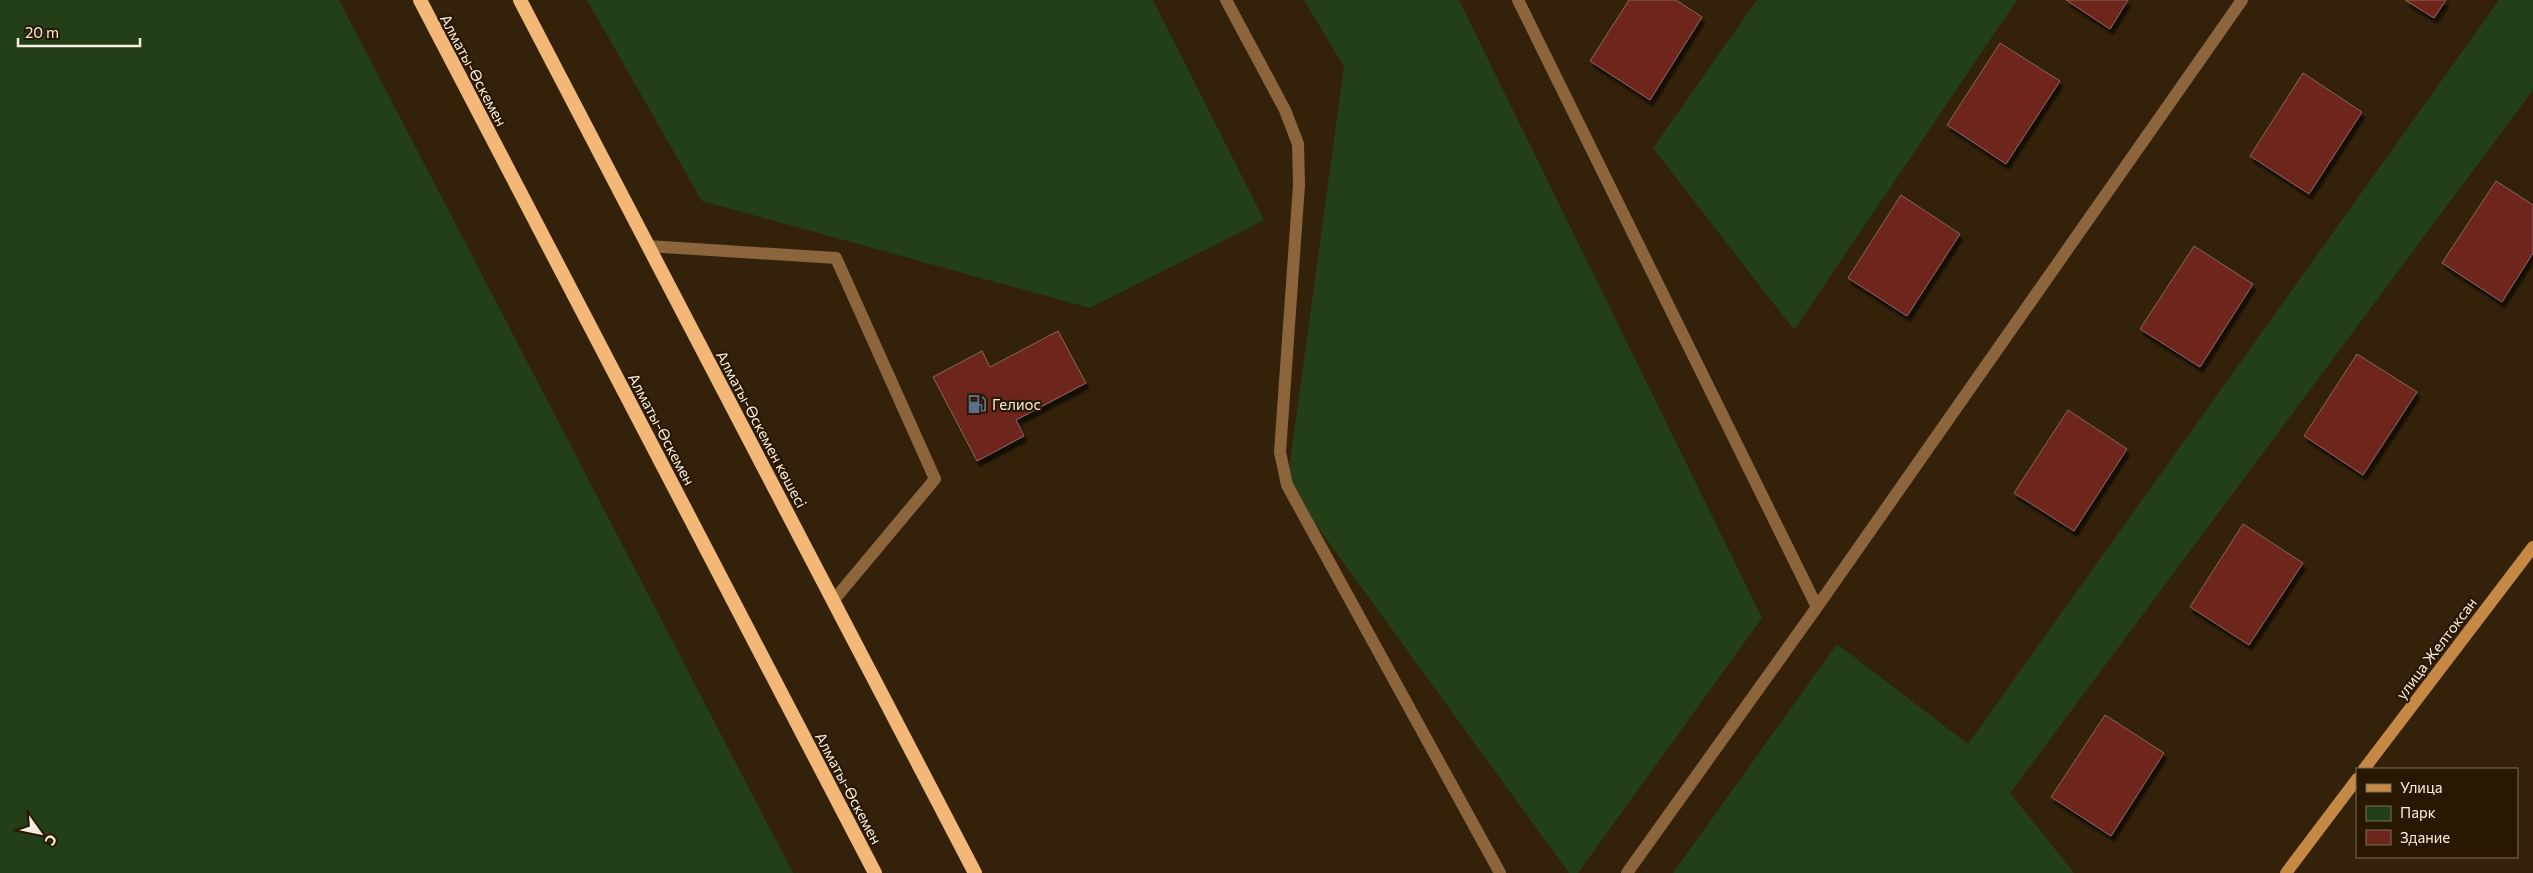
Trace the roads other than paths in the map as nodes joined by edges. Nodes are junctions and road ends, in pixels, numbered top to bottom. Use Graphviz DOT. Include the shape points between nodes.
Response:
graph roads {
  1 [pos="420,0"];
  2 [pos="520,0"];
  3 [pos="1226,0"];
  4 [pos="1518,0"];
  5 [pos="2242,0"];
  6 [pos="648,246"];
  7 [pos="2533,547"];
  8 [pos="833,601"];
  9 [pos="1817,607"];
  10 [pos="2365,768"];
  11 [pos="2356,780"];
  12 [pos="874,873"];
  13 [pos="975,873"];
  14 [pos="1500,873"];
  15 [pos="1627,873"];
  16 [pos="2286,873"];
  1 -- 12 [label="highway, Алматы-Өскемен"];
  2 -- 6 [label="highway, Алматы-Өскемен көшесі"];
  3 -- 14 [label="street" via="1285,110 1298,144 1299,185 1280,452 1287,485"];
  4 -- 9 [label="street"];
  5 -- 9 [label="street"];
  6 -- 8 [label="highway, Алматы-Өскемен көшесі"];
  6 -- 8 [label="street" via="836,258 935,479"];
  7 -- 10 [label="main road, улица Желтоксан"];
  8 -- 13 [label="highway, Алматы-Өскемен көшесі"];
  9 -- 15 [label="street"];
  11 -- 16 [label="main road"];
}
